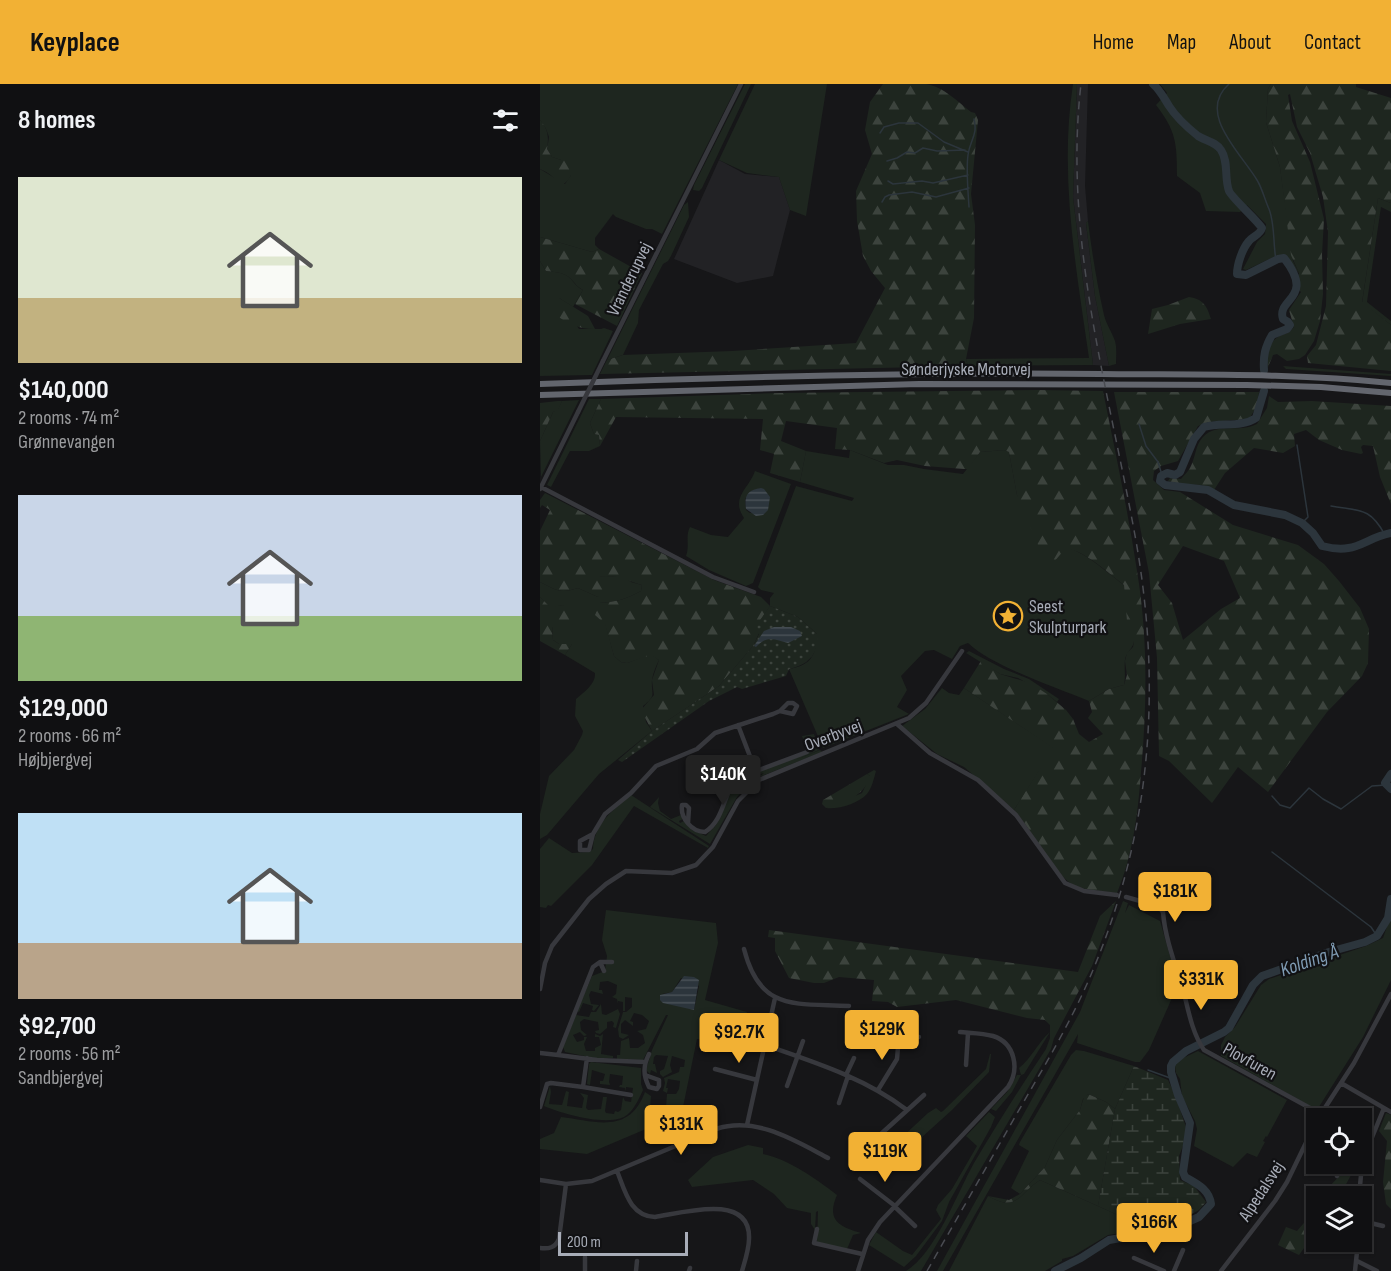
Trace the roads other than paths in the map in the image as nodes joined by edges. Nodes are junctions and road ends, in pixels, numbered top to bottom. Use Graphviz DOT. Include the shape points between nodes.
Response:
graph roads {
  1 [pos="741,84"];
  2 [pos="1391,383"];
  3 [pos="540,384"];
  4 [pos="1391,393"];
  5 [pos="540,395"];
  6 [pos="541,488"];
  7 [pos="754,592"];
  8 [pos="962,651"];
  9 [pos="780,711"];
  10 [pos="897,724"];
  11 [pos="738,725"];
  12 [pos="807,752"];
  13 [pos="755,770"];
  14 [pos="759,780"];
  15 [pos="688,823"];
  16 [pos="593,834"];
  17 [pos="1117,895"];
  18 [pos="1126,897"];
  19 [pos="744,949"];
  20 [pos="600,962"];
  21 [pos="612,962"];
  22 [pos="604,971"];
  23 [pos="540,989"];
  24 [pos="1391,994"];
  25 [pos="775,998"];
  26 [pos="849,1006"];
  27 [pos="960,1032"];
  28 [pos="968,1033"];
  29 [pos="879,1035"];
  30 [pos="899,1036"];
  31 [pos="919,1037"];
  32 [pos="803,1041"];
  33 [pos="765,1045"];
  34 [pos="540,1053"];
  35 [pos="649,1054"];
  36 [pos="558,1055"];
  37 [pos="797,1056"];
  38 [pos="587,1058"];
  39 [pos="854,1058"];
  40 [pos="645,1062"];
  41 [pos="966,1065"];
  42 [pos="715,1069"];
  43 [pos="645,1075"];
  44 [pos="847,1076"];
  45 [pos="757,1080"];
  46 [pos="1341,1083"];
  47 [pos="787,1086"];
  48 [pos="583,1087"];
  49 [pos="878,1090"];
  50 [pos="631,1095"];
  51 [pos="924,1095"];
  52 [pos="839,1103"];
  53 [pos="540,1107"];
  54 [pos="1325,1108"];
  55 [pos="1384,1108"];
  56 [pos="906,1110"];
  57 [pos="1306,1111"];
  58 [pos="1391,1112"];
  59 [pos="747,1125"];
  60 [pos="1372,1131"];
  61 [pos="882,1133"];
  62 [pos="1306,1143"];
  63 [pos="828,1158"];
  64 [pos="617,1171"];
  65 [pos="860,1179"];
  66 [pos="540,1180"];
  67 [pos="566,1184"];
  68 [pos="895,1206"];
  69 [pos="1372,1223"];
  70 [pos="915,1226"];
  71 [pos="1383,1226"];
  72 [pos="817,1229"];
  73 [pos="540,1248"];
  74 [pos="1183,1250"];
  75 [pos="1358,1252"];
  76 [pos="862,1254"];
  77 [pos="585,1257"];
  78 [pos="1134,1258"];
  79 [pos="1357,1261"];
  80 [pos="637,1262"];
  81 [pos="585,1271"];
  82 [pos="636,1271"];
  83 [pos="742,1271"];
  84 [pos="858,1271"];
  85 [pos="1164,1271"];
  86 [pos="1174,1271"];
  87 [pos="1221,1271"];
  88 [pos="1355,1271"];
  89 [pos="1377,1271"];
  1 -- 6 [label="street, Vranderupvej, bridge"];
  2 -- 3 [label="highway, Sønderjyske Motorvej" via="1293,376 1047,374 713,377"];
  4 -- 5 [label="highway, Sønderjyske Motorvej" via="1321,387 989,383"];
  6 -- 7 [label="street, Vranderupvej" via="713,577"];
  8 -- 10 [label="street, Overbyvej" via="921,709"];
  9 -- 11 [label="street"];
  10 -- 14 [label="street, Overbyvej"];
  10 -- 17 [label="street" via="930,753 978,780 1016,814 1065,884"];
  11 -- 13 [label="street"];
  11 -- 16 [label="street" via="715,733 697,749 656,766 631,793 609,809"];
  12 -- 13 [label="street"];
  13 -- 14 [label="street"];
  13 -- 15 [label="street" via="730,785 709,830 700,832"];
  14 -- 23 [label="street, Overbyvej" via="738,801 713,847 696,865 672,873 626,872 589,899 547,954"];
  18 -- 57 [label="street, Plovfuren" via="1158,906 1163,912 1202,1048"];
  19 -- 25 [label="street" via="755,979"];
  20 -- 21 [label="street"];
  20 -- 22 [label="street"];
  20 -- 36 [label="street" via="593,967"];
  24 -- 46 [label="street, Alpedalsvej"];
  25 -- 26 [label="street"];
  25 -- 33 [label="street"];
  27 -- 28 [label="street"];
  28 -- 41 [label="street"];
  28 -- 68 [label="street" via="990,1035 1006,1044 1014,1059 1014,1077"];
  29 -- 30 [label="street"];
  30 -- 31 [label="street"];
  30 -- 49 [label="street" via="897,1059"];
  32 -- 37 [label="street"];
  33 -- 37 [label="street"];
  33 -- 45 [label="street"];
  34 -- 36 [label="street"];
  35 -- 40 [label="street"];
  36 -- 38 [label="street"];
  37 -- 44 [label="street"];
  37 -- 47 [label="street"];
  38 -- 40 [label="street"];
  38 -- 48 [label="street"];
  39 -- 44 [label="street"];
  40 -- 43 [label="street"];
  42 -- 45 [label="street"];
  44 -- 49 [label="street"];
  44 -- 52 [label="street"];
  45 -- 59 [label="street"];
  46 -- 54 [label="street, Alpedalsvej"];
  46 -- 55 [label="street"];
  48 -- 50 [label="street"];
  48 -- 53 [label="street" via="547,1084"];
  49 -- 56 [label="street"];
  51 -- 56 [label="street"];
  55 -- 58 [label="street"];
  55 -- 60 [label="street"];
  56 -- 61 [label="street"];
  59 -- 63 [label="street" via="790,1137"];
  59 -- 64 [label="street" via="716,1129"];
  62 -- 87 [label="street, Alpedalsvej" via="1275,1201"];
  64 -- 67 [label="street" via="592,1181"];
  64 -- 83 [label="street" via="632,1206 645,1216 718,1208 738,1214 749,1233"];
  65 -- 68 [label="street"];
  66 -- 67 [label="street"];
  67 -- 73 [label="street" via="559,1239 550,1248"];
  68 -- 70 [label="street"];
  68 -- 76 [label="street" via="871,1233"];
  69 -- 71 [label="street"];
  72 -- 76 [label="street" via="814,1243"];
  74 -- 86 [label="street"];
  75 -- 79 [label="street"];
  76 -- 84 [label="street"];
  77 -- 81 [label="street"];
  78 -- 85 [label="street"];
  79 -- 88 [label="street"];
  79 -- 89 [label="street"];
  80 -- 82 [label="street"];
}
